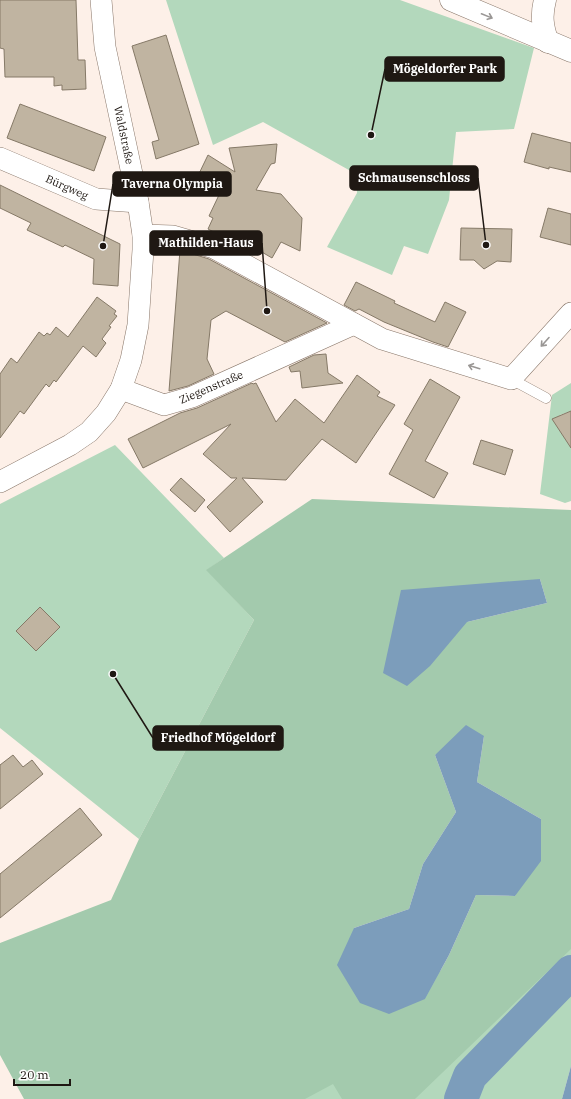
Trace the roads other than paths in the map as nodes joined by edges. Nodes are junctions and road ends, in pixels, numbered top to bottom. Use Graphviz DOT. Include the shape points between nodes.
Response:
graph roads {
  1 [pos="101,0"];
  2 [pos="451,0"];
  3 [pos="545,0"];
  4 [pos="548,42"];
  5 [pos="571,51"];
  6 [pos="0,158"];
  7 [pos="138,202"];
  8 [pos="143,235"];
  9 [pos="571,313"];
  10 [pos="354,324"];
  11 [pos="511,378"];
  12 [pos="121,389"];
  13 [pos="546,398"];
  14 [pos="0,482"];
  1 -- 7 [label="street, Waldstraße" via="105,47"];
  2 -- 4 [label="street, one-way"];
  3 -- 4 [label="street" via="542,21"];
  4 -- 5 [label="street"];
  6 -- 7 [label="street, Bürgweg" via="96,199"];
  7 -- 8 [label="street, Waldstraße"];
  8 -- 10 [label="street" via="173,236 214,248"];
  8 -- 12 [label="street, Waldstraße" via="138,324 131,360"];
  9 -- 11 [label="street, one-way"];
  11 -- 10 [label="street, one-way" via="382,339"];
  10 -- 12 [label="street, Ziegenstraße" via="192,397 164,405"];
  11 -- 13 [label="lane"];
  12 -- 14 [label="street" via="90,432"];
}
